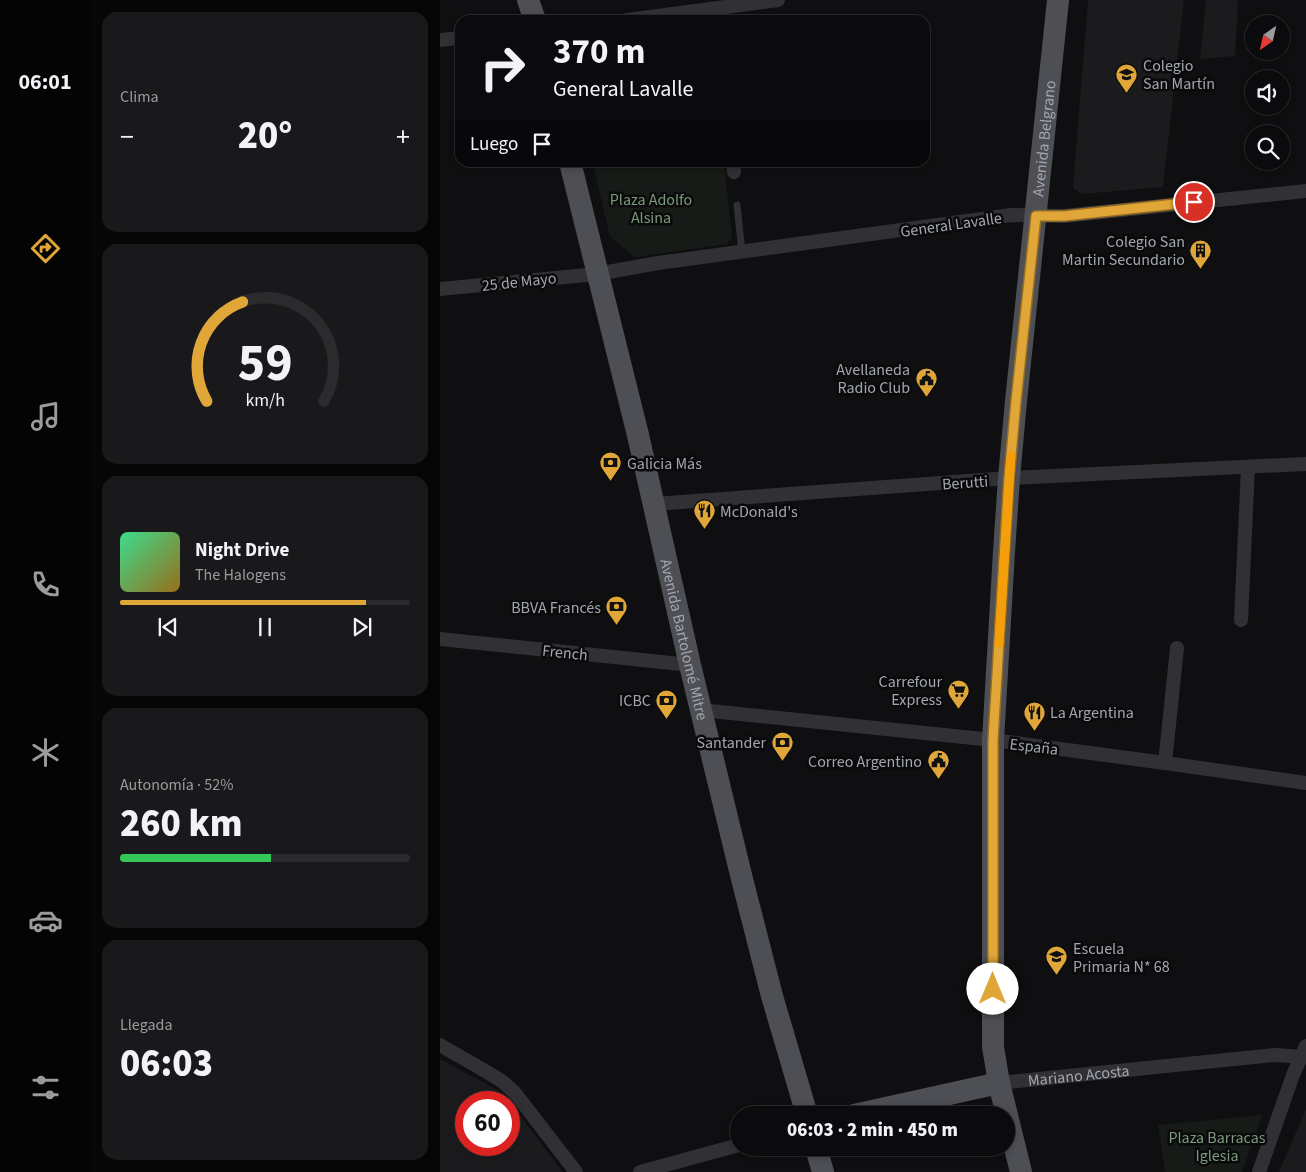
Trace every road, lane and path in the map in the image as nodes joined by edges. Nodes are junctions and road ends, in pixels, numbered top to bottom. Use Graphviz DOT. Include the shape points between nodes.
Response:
graph roads {
  1 [pos="528,0"];
  2 [pos="778,0"];
  3 [pos="1058,0"];
  4 [pos="716,9"];
  5 [pos="533,15"];
  6 [pos="667,15"];
  7 [pos="455,38"];
  8 [pos="440,40"];
  9 [pos="571,167"];
  10 [pos="1306,191"];
  11 [pos="737,205"];
  12 [pos="1036,216"];
  13 [pos="742,252"];
  14 [pos="597,274"];
  15 [pos="440,289"];
  16 [pos="1306,464"];
  17 [pos="1248,467"];
  18 [pos="1009,478"];
  19 [pos="654,504"];
  20 [pos="1242,620"];
  21 [pos="440,639"];
  22 [pos="1177,648"];
  23 [pos="690,665"];
  24 [pos="701,710"];
  25 [pos="993,740"];
  26 [pos="1165,762"];
  27 [pos="1306,783"];
  28 [pos="440,1045"];
  29 [pos="1305,1053"];
  30 [pos="999,1083"];
  31 [pos="804,1106"];
  32 [pos="895,1106"];
  33 [pos="730,1147"];
  34 [pos="818,1156"];
  35 [pos="576,1172"];
  36 [pos="640,1172"];
  37 [pos="823,1172"];
  38 [pos="1022,1172"];
  39 [pos="1259,1172"];
  1 -- 5 [label="main road"];
  2 -- 4 [label="street"];
  3 -- 12 [label="main road, Avenida Belgrano"];
  4 -- 6 [label="street"];
  7 -- 8 [label="street"];
  9 -- 14 [label="main road, Avenida Bartolomé Mitre"];
  10 -- 12 [label="street, General Lavalle" via="1064,216"];
  11 -- 13 [label="lane"];
  12 -- 13 [label="street, General Lavalle" via="1011,215"];
  12 -- 18 [label="main road, Avenida Belgrano"];
  13 -- 14 [label="street, General Lavalle"];
  14 -- 15 [label="street, 25 de Mayo"];
  14 -- 19 [label="main road, Avenida Bartolomé Mitre"];
  16 -- 17 [label="street, Berutti"];
  17 -- 18 [label="street, Berutti"];
  17 -- 20 [label="street"];
  18 -- 19 [label="street, Berutti"];
  18 -- 25 [label="main road, Avenida Belgrano"];
  19 -- 23 [label="main road, Avenida Bartolomé Mitre"];
  21 -- 23 [label="street, French"];
  22 -- 26 [label="street"];
  23 -- 24 [label="main road, Avenida Bartolomé Mitre"];
  24 -- 25 [label="street, España"];
  24 -- 31 [label="main road, Avenida Bartolomé Mitre" via="765,969"];
  25 -- 26 [label="street, España"];
  25 -- 30 [label="main road, Avenida Belgrano" via="993,1047"];
  26 -- 27 [label="street, España"];
  28 -- 35 [label="street" via="504,1082"];
  29 -- 30 [label="street, Mariano Acosta"];
  29 -- 39 [label="street"];
  30 -- 32 [label="main road, Mariano Acosta"];
  30 -- 38 [label="main road, Avenida Belgrano"];
  33 -- 36 [label="street"];
  34 -- 37 [label="main road"];
}
